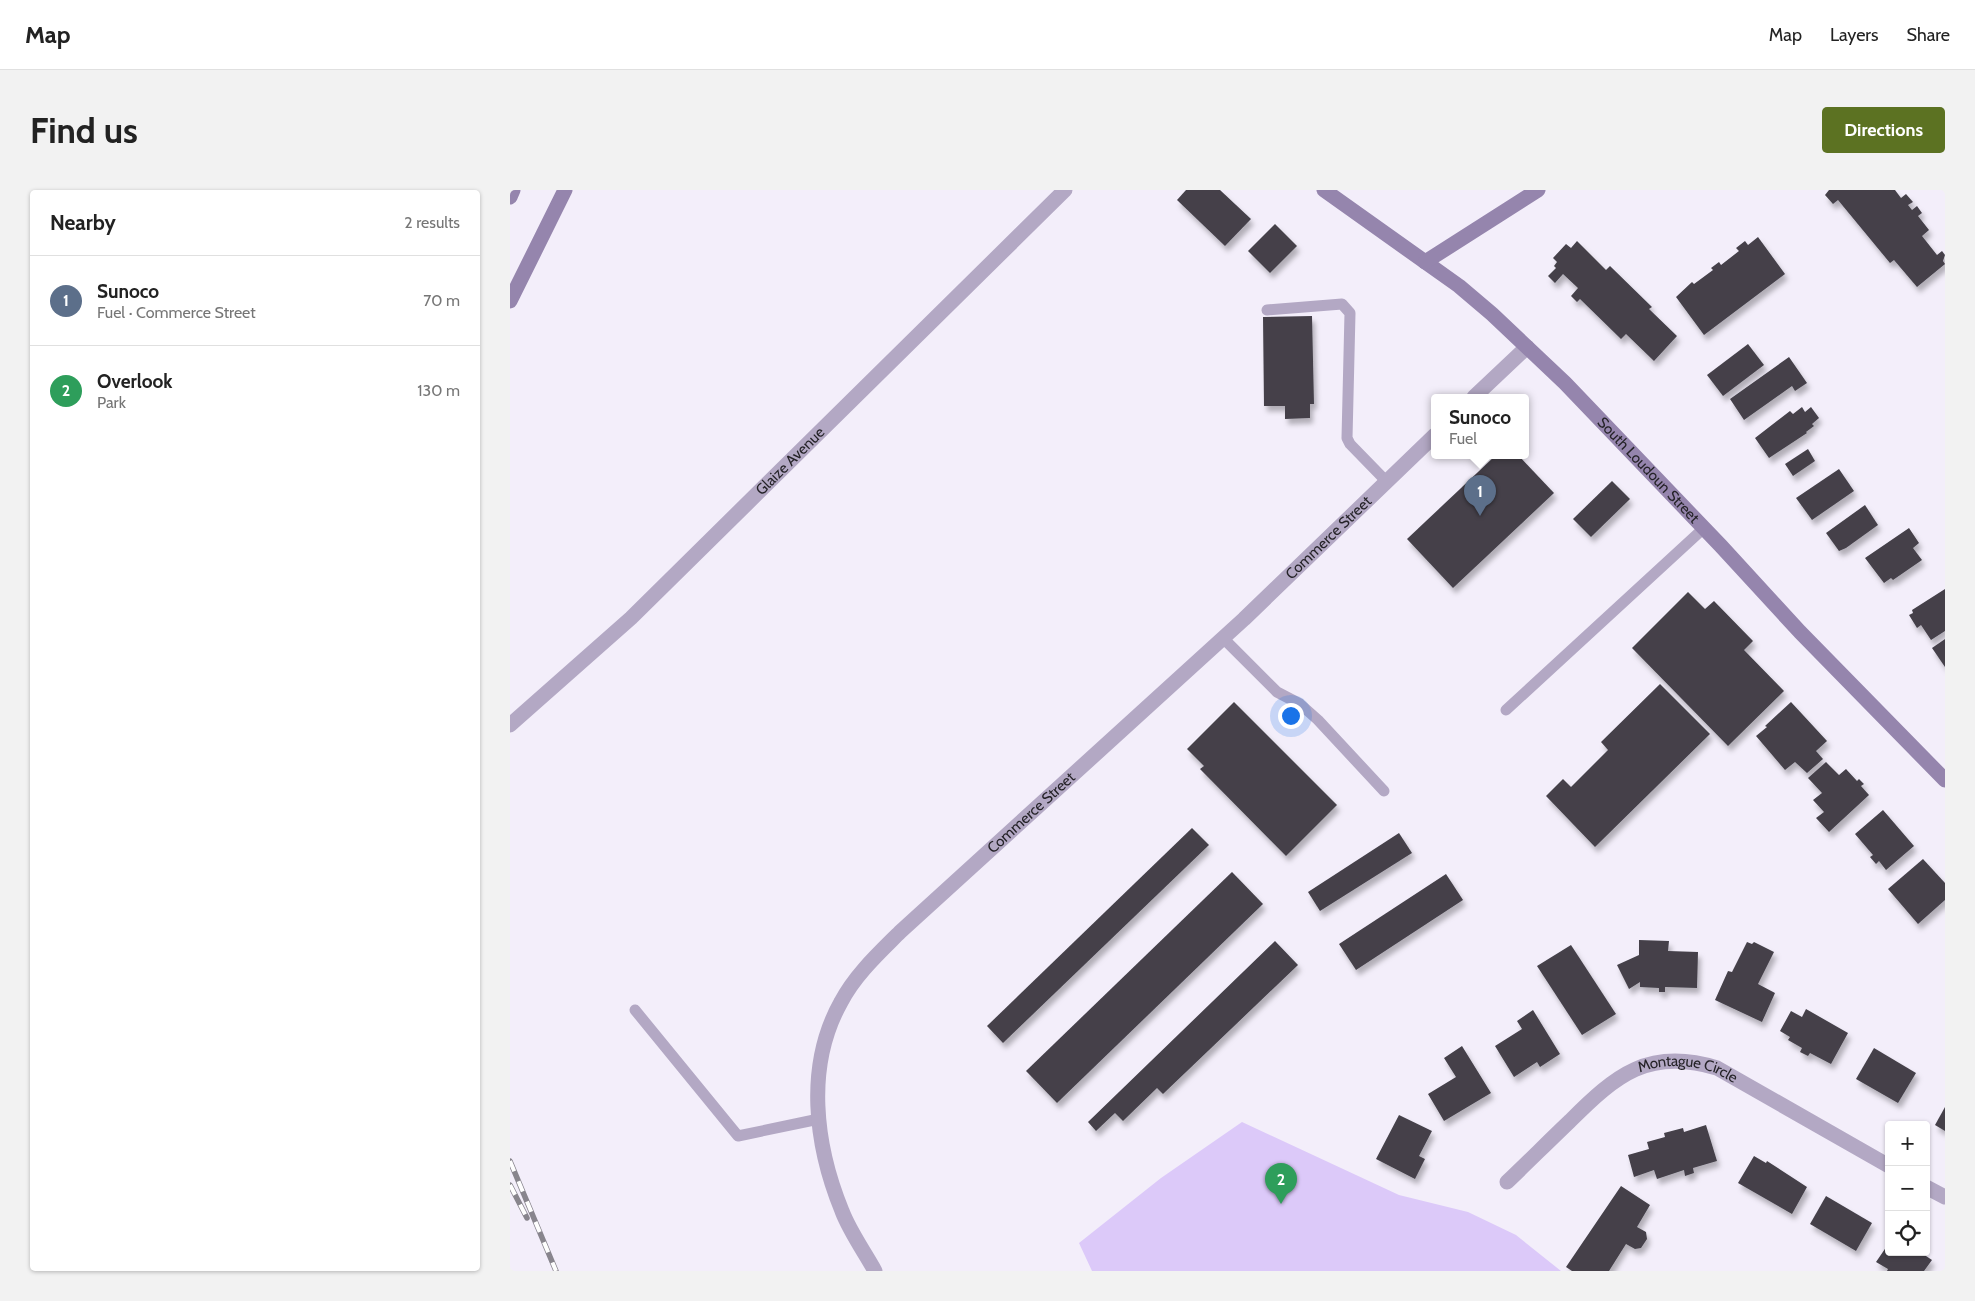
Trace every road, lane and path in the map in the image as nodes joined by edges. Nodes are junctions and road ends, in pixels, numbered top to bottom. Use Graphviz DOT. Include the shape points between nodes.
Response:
graph roads {
  1 [pos="513,190"];
  2 [pos="565,190"];
  3 [pos="1065,190"];
  4 [pos="1324,190"];
  5 [pos="1538,190"];
  6 [pos="510,197"];
  7 [pos="1425,262"];
  8 [pos="510,300"];
  9 [pos="1267,310"];
  10 [pos="1527,346"];
  11 [pos="1477,394"];
  12 [pos="1431,439"];
  13 [pos="1387,482"];
  14 [pos="1704,528"];
  15 [pos="1224,638"];
  16 [pos="1506,710"];
  17 [pos="510,725"];
  18 [pos="1945,780"];
  19 [pos="1384,791"];
  20 [pos="636,1010"];
  21 [pos="819,1119"];
  22 [pos="1885,1164"];
  23 [pos="1507,1182"];
  24 [pos="1930,1189"];
  25 [pos="1945,1197"];
  26 [pos="875,1271"];
  1 -- 6 [label="street"];
  2 -- 8 [label="street"];
  3 -- 17 [label="street, Glaize Avenue" via="631,618"];
  4 -- 7 [label="street, South Loudoun Street"];
  5 -- 7 [label="street"];
  7 -- 10 [label="street, South Loudoun Street" via="1459,286"];
  9 -- 13 [label="lane" via="1342,304 1348,309 1347,438"];
  10 -- 11 [label="street"];
  10 -- 14 [label="street, South Loudoun Street"];
  12 -- 13 [label="street, Commerce Street"];
  13 -- 15 [label="street, Commerce Street"];
  14 -- 16 [label="lane"];
  14 -- 18 [label="street, South Loudoun Street" via="1800,632"];
  15 -- 19 [label="lane" via="1276,692 1300,704 1318,720"];
  15 -- 21 [label="street, Commerce Street" via="900,932 867,966 842,1000 830,1024 821,1062"];
  20 -- 21 [label="lane" via="738,1136"];
  21 -- 26 [label="street, Commerce Street" via="826,1169 843,1213"];
  22 -- 23 [label="street, Montague Circle" via="1717,1068 1698,1062 1673,1060 1649,1063 1626,1072 1602,1090"];
  24 -- 25 [label="street"];
}
